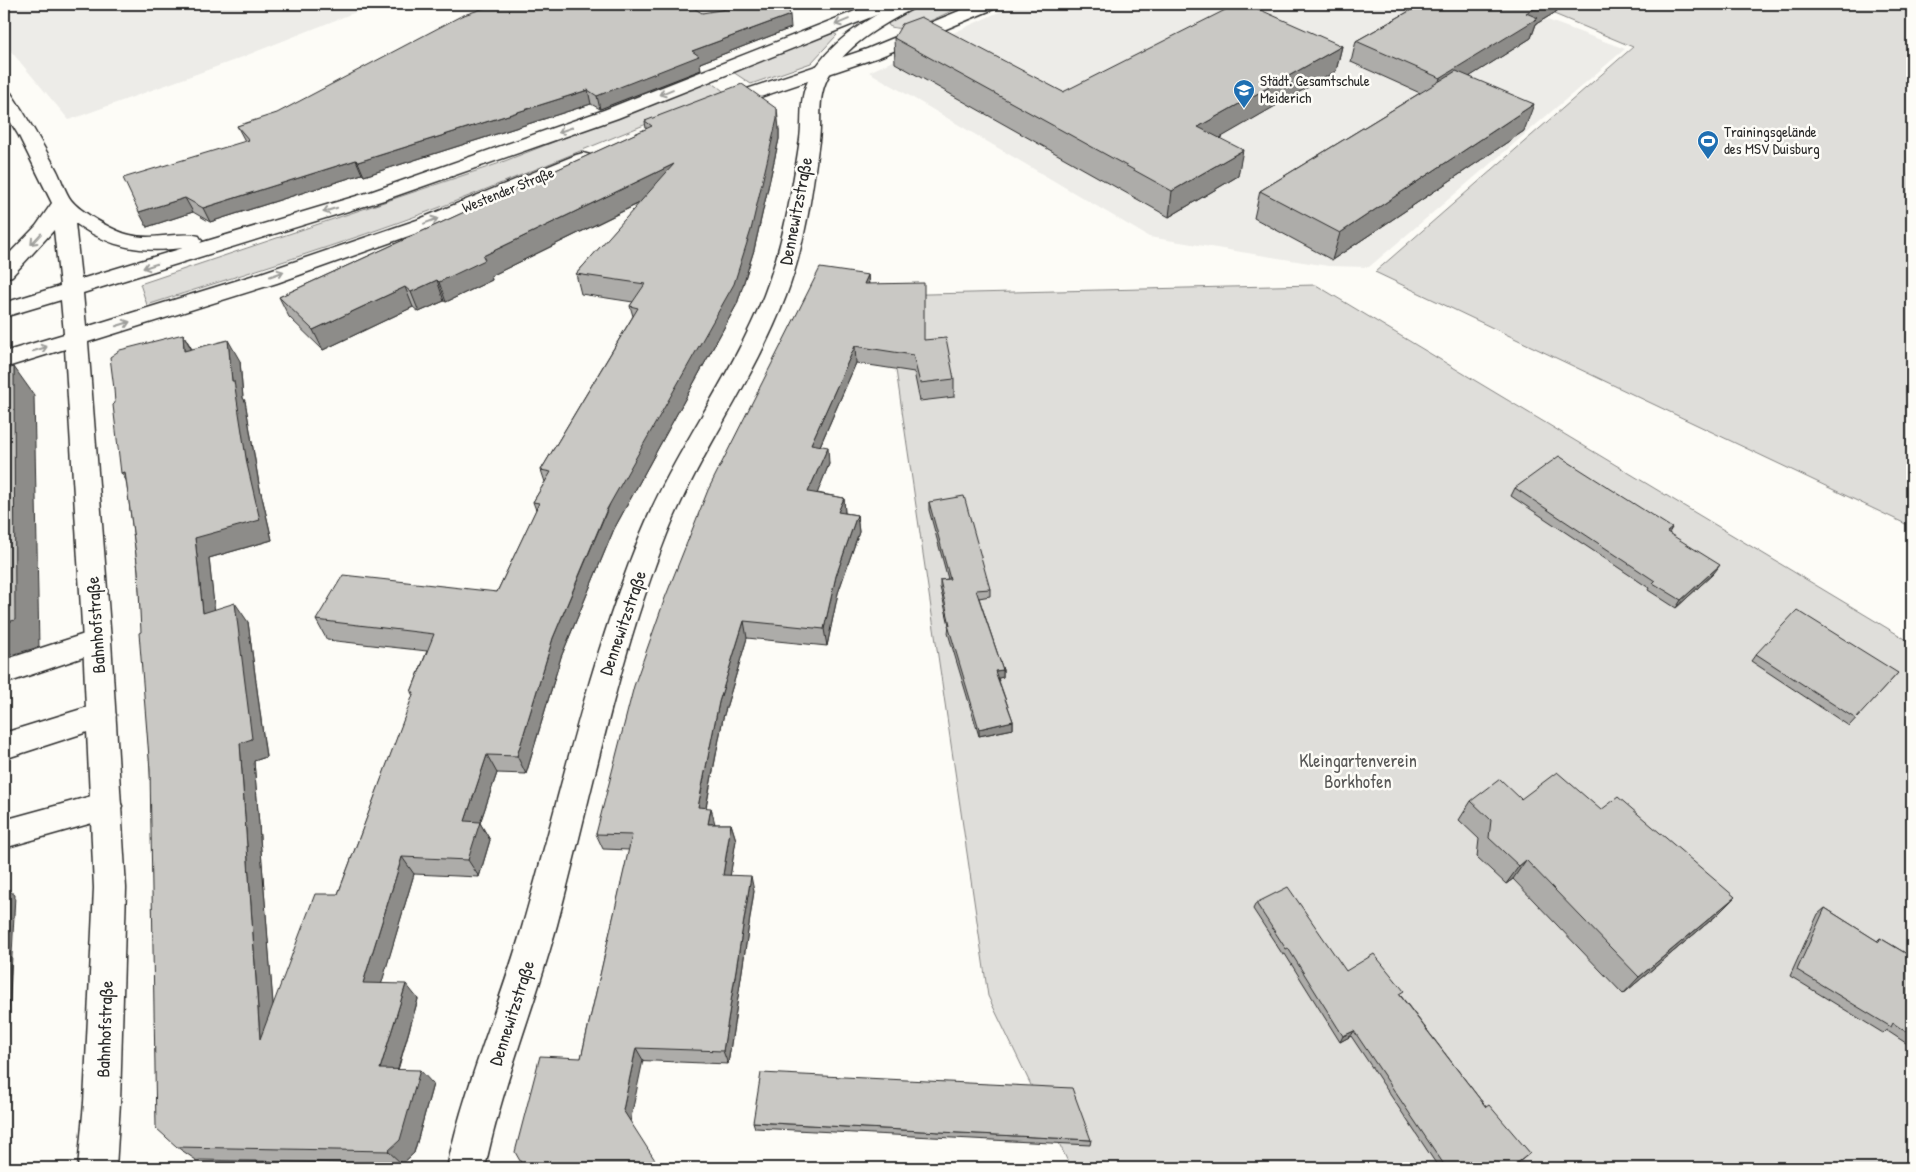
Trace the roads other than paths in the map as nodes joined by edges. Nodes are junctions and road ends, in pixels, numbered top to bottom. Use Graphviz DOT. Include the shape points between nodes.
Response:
graph roads {
  1 [pos="888,4"];
  2 [pos="908,4"];
  3 [pos="990,4"];
  4 [pos="825,69"];
  5 [pos="778,84"];
  6 [pos="810,95"];
  7 [pos="4,97"];
  8 [pos="702,111"];
  9 [pos="596,153"];
  10 [pos="62,203"];
  11 [pos="247,235"];
  12 [pos="4,271"];
  13 [pos="71,290"];
  14 [pos="4,310"];
  15 [pos="76,338"];
  16 [pos="4,360"];
  17 [pos="97,641"];
  18 [pos="4,672"];
  19 [pos="101,715"];
  20 [pos="4,746"];
  21 [pos="106,806"];
  22 [pos="4,834"];
  23 [pos="97,1168"];
  24 [pos="466,1168"];
  1 -- 11 [label="main road, one-way" via="601,118 377,196"];
  2 -- 4 [label="main road" via="855,34 838,49"];
  3 -- 4 [label="main road" via="874,53"];
  4 -- 5 [label="main road"];
  4 -- 6 [label="main road"];
  5 -- 6 [label="main road" via="803,88"];
  5 -- 8 [label="main road"];
  6 -- 24 [label="main road, Dennewitzstraße" via="812,122 788,258 754,342 660,520 621,622 587,738 526,973 473,1130"];
  7 -- 10 [label="main road, Bahnhofstraße"];
  15 -- 9 [label="main road, Westender Straße, one-way" via="269,278 424,224"];
  10 -- 11 [label="main road" via="113,238 134,244"];
  10 -- 12 [label="main road, one-way" via="44,230"];
  10 -- 13 [label="main road, Bahnhofstraße"];
  11 -- 13 [label="main road, one-way"];
  13 -- 14 [label="main road"];
  13 -- 15 [label="main road, Bahnhofstraße"];
  16 -- 15 [label="main road, Westender Straße, one-way"];
  15 -- 17 [label="main road, Bahnhofstraße"];
  17 -- 18 [label="main road"];
  17 -- 19 [label="main road, Bahnhofstraße"];
  19 -- 20 [label="main road"];
  19 -- 21 [label="main road, Bahnhofstraße"];
  21 -- 22 [label="main road"];
  21 -- 23 [label="main road, Bahnhofstraße" via="110,888"];
}
